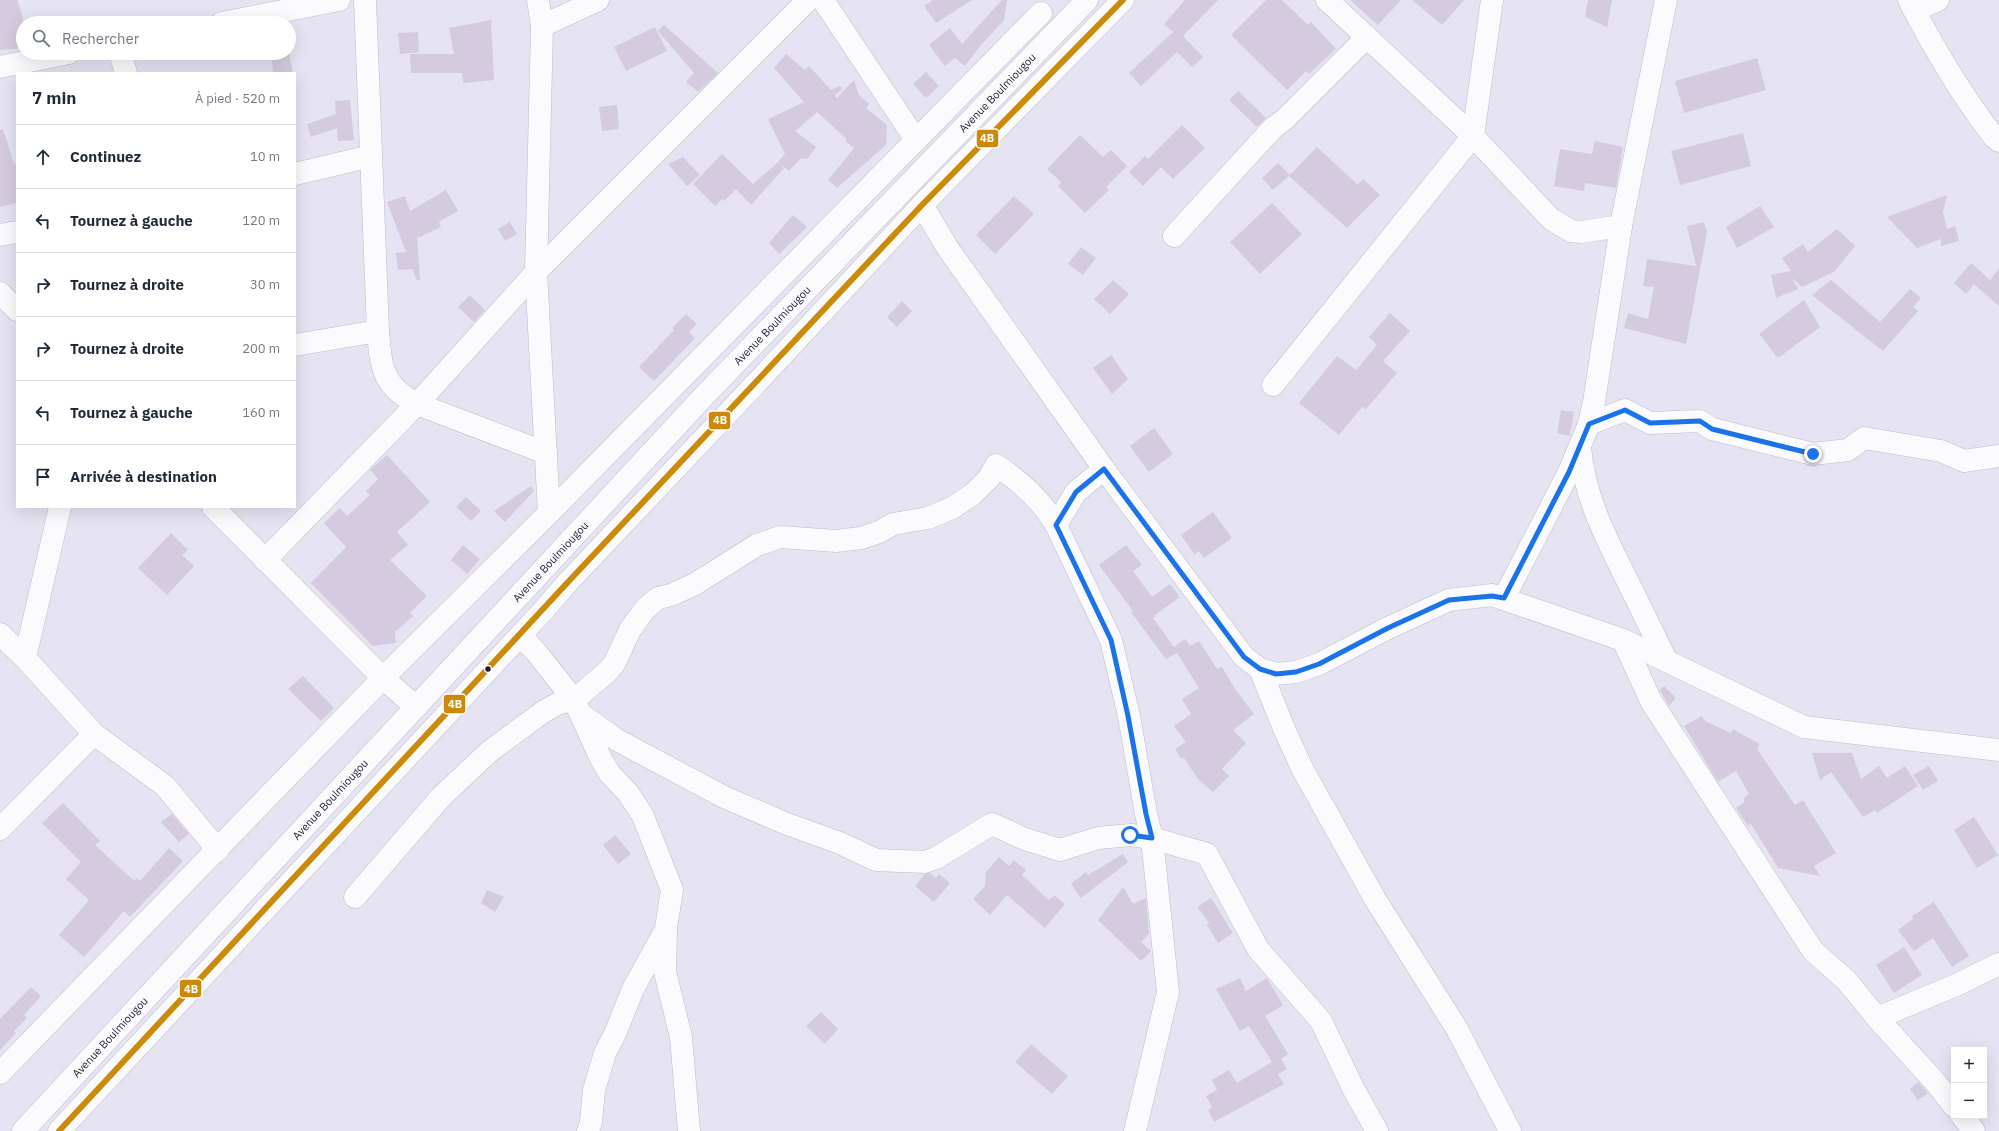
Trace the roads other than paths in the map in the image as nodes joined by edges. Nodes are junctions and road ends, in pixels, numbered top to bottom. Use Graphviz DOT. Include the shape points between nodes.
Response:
graph roads {
  1 [pos="339,0"];
  2 [pos="365,0"];
  3 [pos="538,0"];
  4 [pos="598,0"];
  5 [pos="808,0"];
  6 [pos="823,0"];
  7 [pos="1087,0"];
  8 [pos="1123,0"];
  9 [pos="1327,0"];
  10 [pos="1492,0"];
  11 [pos="1666,0"];
  12 [pos="1938,0"];
  13 [pos="1911,5"];
  14 [pos="1037,6"];
  15 [pos="258,16"];
  16 [pos="542,26"];
  17 [pos="1056,31"];
  18 [pos="1366,38"];
  19 [pos="32,60"];
  20 [pos="122,60"];
  21 [pos="0,66"];
  22 [pos="126,72"];
  23 [pos="1473,136"];
  24 [pos="916,140"];
  25 [pos="1999,141"];
  26 [pos="371,156"];
  27 [pos="296,174"];
  28 [pos="922,204"];
  29 [pos="1621,226"];
  30 [pos="16,232"];
  31 [pos="0,235"];
  32 [pos="1174,236"];
  33 [pos="536,272"];
  34 [pos="0,293"];
  35 [pos="16,309"];
  36 [pos="378,331"];
  37 [pos="296,345"];
  38 [pos="1273,385"];
  39 [pos="417,404"];
  40 [pos="1589,424"];
  41 [pos="1580,446"];
  42 [pos="546,453"];
  43 [pos="1999,456"];
  44 [pos="1104,469"];
  45 [pos="60,508"];
  46 [pos="214,508"];
  47 [pos="549,513"];
  48 [pos="1056,525"];
  49 [pos="265,560"];
  50 [pos="1504,598"];
  51 [pos="0,634"];
  52 [pos="521,636"];
  53 [pos="1623,640"];
  54 [pos="25,658"];
  55 [pos="1666,660"];
  56 [pos="1260,669"];
  57 [pos="383,678"];
  58 [pos="416,707"];
  59 [pos="578,708"];
  60 [pos="94,734"];
  61 [pos="1999,750"];
  62 [pos="0,829"];
  63 [pos="1152,838"];
  64 [pos="218,850"];
  65 [pos="354,897"];
  66 [pos="666,928"];
  67 [pos="1999,964"];
  68 [pos="1877,1018"];
  69 [pos="0,1073"];
  70 [pos="1951,1102"];
  71 [pos="1964,1119"];
  72 [pos="23,1131"];
  73 [pos="59,1131"];
  74 [pos="588,1131"];
  75 [pos="689,1131"];
  76 [pos="1135,1131"];
  77 [pos="1377,1131"];
  78 [pos="1510,1131"];
  79 [pos="1974,1131"];
  1 -- 15 [label="main road"];
  2 -- 26 [label="main road"];
  3 -- 16 [label="main road"];
  4 -- 16 [label="main road"];
  5 -- 33 [label="main road"];
  6 -- 24 [label="main road"];
  7 -- 17 [label="main road, Avenue Boulmiougou"];
  8 -- 28 [label="main road"];
  9 -- 18 [label="main road"];
  10 -- 23 [label="main road"];
  11 -- 29 [label="main road"];
  12 -- 13 [label="main road"];
  13 -- 25 [label="main road" via="1965,99"];
  14 -- 17 [label="main road"];
  14 -- 24 [label="main road"];
  16 -- 33 [label="main road"];
  17 -- 58 [label="main road, Avenue Boulmiougou" via="703,397"];
  18 -- 23 [label="main road"];
  18 -- 32 [label="main road" via="1273,128"];
  19 -- 21 [label="main road"];
  20 -- 22 [label="main road"];
  23 -- 29 [label="main road" via="1550,219 1560,226 1581,232"];
  23 -- 38 [label="main road"];
  24 -- 47 [label="main road"];
  26 -- 27 [label="main road"];
  26 -- 36 [label="main road"];
  28 -- 44 [label="main road" via="947,248"];
  28 -- 52 [label="main road" via="762,378 568,582"];
  29 -- 40 [label="main road"];
  30 -- 31 [label="main road"];
  33 -- 39 [label="main road"];
  33 -- 42 [label="main road"];
  34 -- 35 [label="main road"];
  36 -- 37 [label="main road"];
  36 -- 39 [label="main road" via="384,375 404,398"];
  39 -- 42 [label="main road"];
  39 -- 49 [label="main road"];
  40 -- 41 [label="main road"];
  40 -- 43 [label="main road" via="1625,410 1650,423 1700,421 1712,429 1813,454 1848,450 1864,438 1941,451 1964,461"];
  41 -- 50 [label="main road"];
  41 -- 55 [label="main road" via="1582,470 1590,502"];
  42 -- 47 [label="main road"];
  44 -- 48 [label="main road" via="1076,492"];
  44 -- 56 [label="main road" via="1244,657"];
  45 -- 54 [label="main road"];
  46 -- 49 [label="main road"];
  47 -- 57 [label="main road"];
  48 -- 59 [label="main road" via="1049,512 1020,481 996,465 989,478 973,494 952,508 928,518 893,524 861,538 836,541 780,537 757,545 695,584 671,596 658,598 645,609 630,630 614,664"];
  48 -- 63 [label="main road" via="1111,640"];
  49 -- 57 [label="main road"];
  50 -- 53 [label="main road"];
  50 -- 56 [label="main road" via="1492,596 1449,600 1319,664 1296,672 1276,674"];
  51 -- 54 [label="main road"];
  52 -- 59 [label="main road"];
  52 -- 73 [label="main road"];
  53 -- 55 [label="main road"];
  53 -- 68 [label="main road" via="1652,702 1813,951 1847,981"];
  54 -- 60 [label="main road"];
  55 -- 61 [label="main road" via="1804,727"];
  56 -- 78 [label="main road" via="1303,770 1375,899 1457,1029"];
  57 -- 58 [label="main road"];
  57 -- 64 [label="main road"];
  58 -- 72 [label="main road, Avenue Boulmiougou"];
  59 -- 63 [label="main road" via="617,740 718,794 876,860 925,862 992,824 1025,839 1060,850 1098,838 1130,835"];
  59 -- 65 [label="main road" via="559,703 490,751 441,797"];
  59 -- 66 [label="main road" via="601,759 610,774 628,793 646,822 672,890"];
  60 -- 62 [label="main road"];
  60 -- 64 [label="main road" via="165,786"];
  63 -- 76 [label="main road" via="1168,992"];
  63 -- 77 [label="main road" via="1207,854 1258,949 1321,1021"];
  64 -- 69 [label="main road"];
  66 -- 74 [label="main road" via="632,989 605,1053 594,1090"];
  66 -- 75 [label="main road" via="665,972 681,1037"];
  67 -- 68 [label="main road"];
  68 -- 70 [label="main road"];
  71 -- 79 [label="main road"];
}
